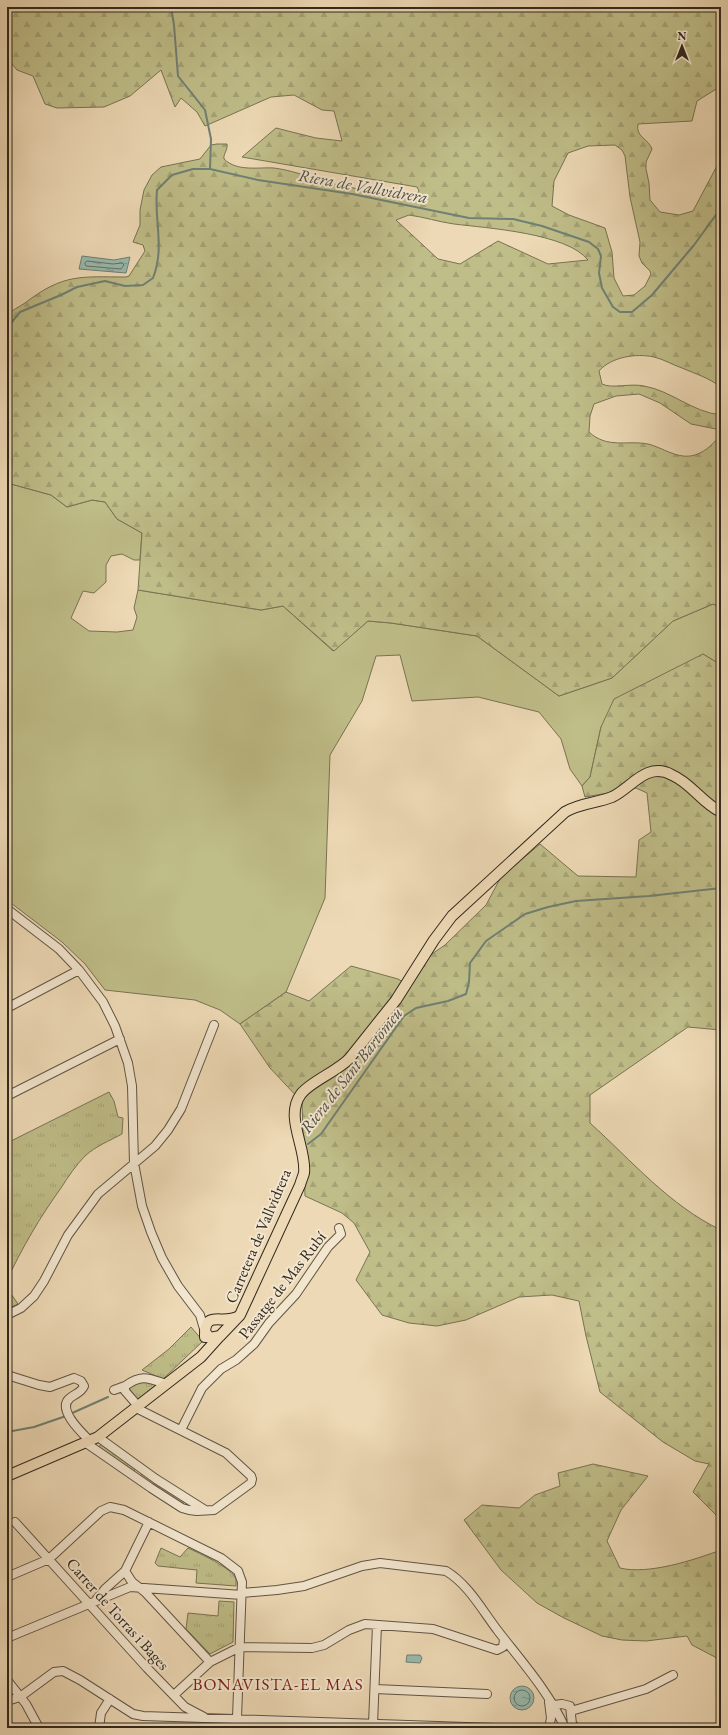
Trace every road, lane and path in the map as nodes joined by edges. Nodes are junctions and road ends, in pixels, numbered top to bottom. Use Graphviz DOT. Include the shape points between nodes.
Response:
graph roads {
  1 [pos="721,812"];
  2 [pos="7,909"];
  3 [pos="79,970"];
  4 [pos="7,1008"];
  5 [pos="214,1025"];
  6 [pos="120,1039"];
  7 [pos="7,1096"];
  8 [pos="134,1163"];
  9 [pos="339,1228"];
  10 [pos="7,1315"];
  11 [pos="200,1315"];
  12 [pos="240,1316"];
  13 [pos="215,1320"];
  14 [pos="205,1331"];
  15 [pos="220,1336"];
  16 [pos="201,1357"];
  17 [pos="7,1375"];
  18 [pos="166,1384"];
  19 [pos="125,1386"];
  20 [pos="114,1390"];
  21 [pos="137,1407"];
  22 [pos="181,1430"];
  23 [pos="91,1441"];
  24 [pos="140,1468"];
  25 [pos="7,1476"];
  26 [pos="134,1476"];
  27 [pos="190,1502"];
  28 [pos="182,1508"];
  29 [pos="207,1511"];
  30 [pos="15,1522"];
  31 [pos="149,1522"];
  32 [pos="49,1559"];
  33 [pos="124,1571"];
  34 [pos="7,1577"];
  35 [pos="138,1587"];
  36 [pos="242,1594"];
  37 [pos="92,1603"];
  38 [pos="377,1625"];
  39 [pos="7,1638"];
  40 [pos="504,1639"];
  41 [pos="240,1647"];
  42 [pos="497,1650"];
  43 [pos="210,1662"];
  44 [pos="530,1672"];
  45 [pos="673,1676"];
  46 [pos="7,1680"];
  47 [pos="375,1689"];
  48 [pos="487,1694"];
  49 [pos="174,1695"];
  50 [pos="20,1697"];
  51 [pos="548,1698"];
  52 [pos="110,1699"];
  53 [pos="7,1701"];
  54 [pos="554,1705"];
  55 [pos="185,1707"];
  56 [pos="571,1711"];
  57 [pos="177,1718"];
  58 [pos="206,1718"];
  59 [pos="237,1718"];
  60 [pos="373,1724"];
  61 [pos="446,1727"];
  62 [pos="38,1728"];
  63 [pos="99,1728"];
  64 [pos="496,1728"];
  65 [pos="549,1728"];
  66 [pos="565,1728"];
  67 [pos="576,1728"];
  1 -- 12 [label="main road, Carretera de Vallvidrera" via="673,775 655,771 642,776 611,797 578,805 560,816 452,916 396,1000 349,1059 301,1094 295,1112 304,1168 300,1185"];
  2 -- 3 [label="street" via="59,949"];
  3 -- 4 [label="street"];
  3 -- 6 [label="street" via="103,1002"];
  5 -- 8 [label="street" via="181,1109 155,1146"];
  6 -- 7 [label="street"];
  6 -- 8 [label="street" via="128,1062 132,1086"];
  8 -- 10 [label="street" via="98,1194 68,1235 34,1296 21,1308"];
  8 -- 11 [label="street" via="142,1206 155,1245 170,1274"];
  9 -- 22 [label="street, Passatge de Mas Rubí" via="340,1234 289,1303 269,1322 246,1352 221,1369 202,1388"];
  11 -- 13 [label="street"];
  11 -- 14 [label="street"];
  12 -- 13 [label="main road" via="230,1320"];
  12 -- 15 [label="main road"];
  13 -- 14 [label="main road" via="206,1324"];
  13 -- 15 [label="main road" via="222,1325"];
  14 -- 15 [label="main road" via="210,1338"];
  14 -- 16 [label="main road"];
  15 -- 16 [label="main road"];
  16 -- 18 [label="main road"];
  17 -- 23 [label="street" via="50,1387 74,1378 81,1381 84,1386 82,1391 69,1398 66,1411"];
  18 -- 19 [label="street" via="144,1377"];
  18 -- 21 [label="main road"];
  19 -- 20 [label="street"];
  19 -- 21 [label="street" via="125,1391"];
  21 -- 22 [label="street"];
  21 -- 23 [label="main road"];
  22 -- 29 [label="street" via="226,1452 252,1479 251,1483 218,1507"];
  23 -- 24 [label="street"];
  23 -- 25 [label="main road"];
  23 -- 26 [label="street"];
  24 -- 26 [label="street"];
  24 -- 27 [label="street"];
  26 -- 28 [label="street"];
  27 -- 28 [label="street"];
  27 -- 29 [label="street"];
  28 -- 29 [label="street"];
  30 -- 32 [label="street, Carrer de Torras i Bages"];
  31 -- 32 [label="street" via="124,1510 107,1508"];
  31 -- 33 [label="street"];
  31 -- 36 [label="street" via="232,1565 242,1577"];
  32 -- 34 [label="street"];
  32 -- 37 [label="street, Carrer de Torras i Bages"];
  33 -- 35 [label="street"];
  33 -- 37 [label="street"];
  35 -- 36 [label="street"];
  35 -- 37 [label="street" via="130,1587"];
  35 -- 43 [label="street"];
  36 -- 40 [label="street" via="304,1586 362,1566 380,1563 434,1568 454,1576"];
  36 -- 41 [label="street"];
  37 -- 39 [label="street"];
  37 -- 49 [label="street, Carrer de Torras i Bages" via="147,1668"];
  38 -- 41 [label="street" via="365,1624 356,1627 324,1645 312,1648"];
  38 -- 42 [label="street" via="433,1629"];
  38 -- 47 [label="street"];
  40 -- 42 [label="street" via="505,1644"];
  40 -- 44 [label="street"];
  41 -- 43 [label="street"];
  41 -- 59 [label="street"];
  42 -- 44 [label="street" via="512,1656"];
  43 -- 49 [label="street"];
  44 -- 51 [label="street"];
  45 -- 56 [label="street" via="646,1690"];
  46 -- 50 [label="street"];
  47 -- 48 [label="street"];
  47 -- 60 [label="street"];
  49 -- 55 [label="street, Carrer de Torras i Bages"];
  50 -- 52 [label="street" via="58,1670 69,1673"];
  50 -- 53 [label="street"];
  50 -- 62 [label="street"];
  51 -- 54 [label="street"];
  51 -- 65 [label="street" via="551,1710"];
  52 -- 57 [label="street" via="139,1716"];
  52 -- 63 [label="street" via="101,1713"];
  54 -- 56 [label="street" via="566,1704 570,1706"];
  54 -- 66 [label="street"];
  55 -- 57 [label="street"];
  55 -- 58 [label="street, Carrer de Torras i Bages"];
  56 -- 67 [label="street" via="572,1724"];
  57 -- 58 [label="street"];
  58 -- 59 [label="street"];
  59 -- 60 [label="street"];
  60 -- 61 [label="street"];
  61 -- 64 [label="street"];
}
